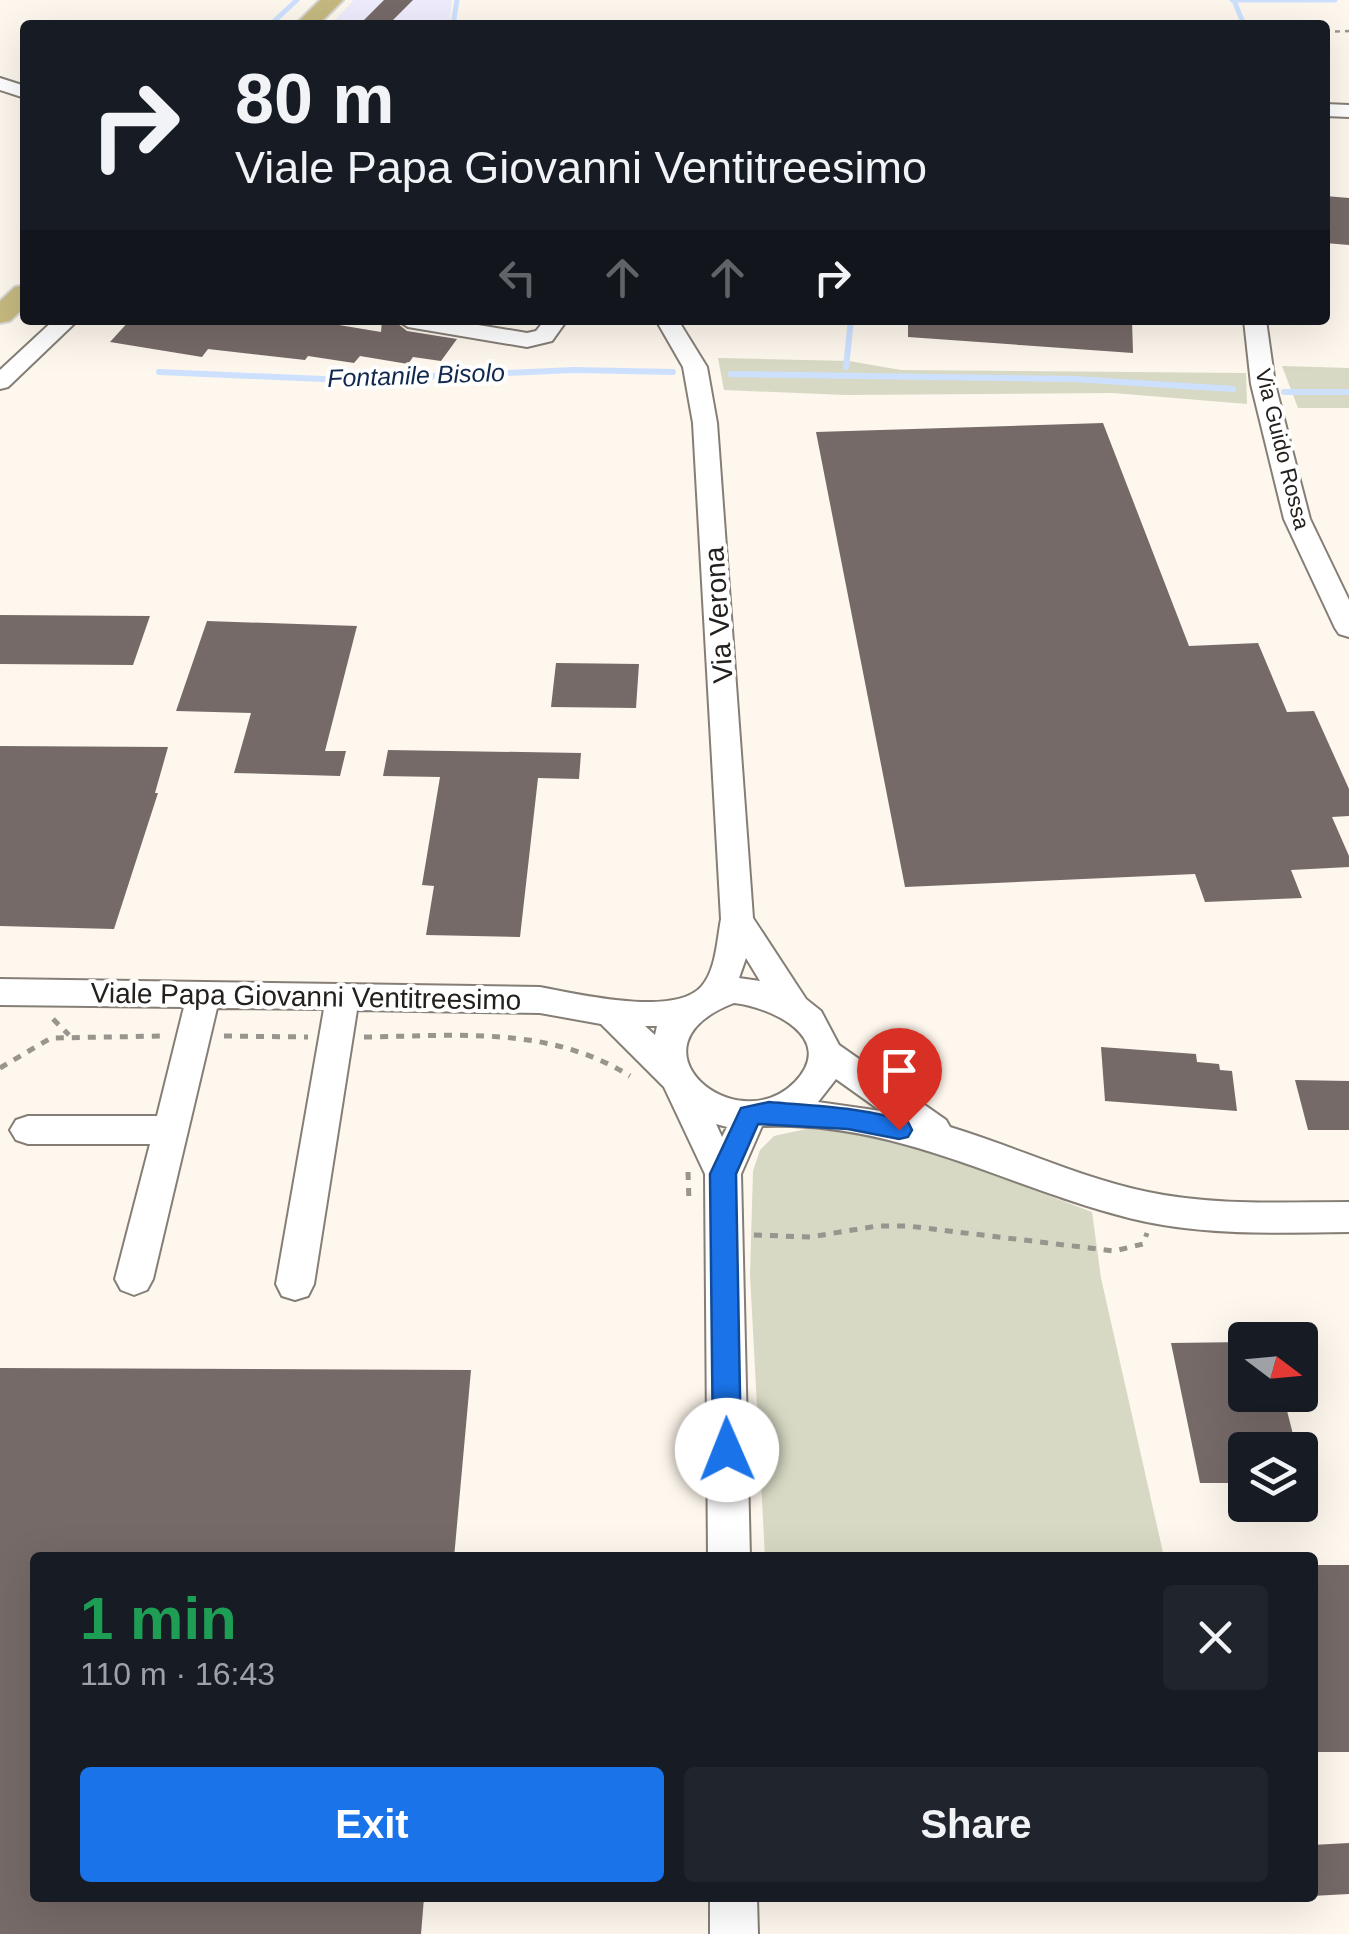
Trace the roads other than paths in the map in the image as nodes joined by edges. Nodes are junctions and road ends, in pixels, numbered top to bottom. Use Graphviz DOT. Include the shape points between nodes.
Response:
graph roads {
  1 [pos="332,0"];
  2 [pos="311,20"];
  3 [pos="20,298"];
  4 [pos="0,316"];
  5 [pos="62,325"];
  6 [pos="438,325"];
  7 [pos="552,325"];
  8 [pos="670,325"];
  9 [pos="1256,325"];
  10 [pos="0,382"];
  11 [pos="1349,628"];
  12 [pos="737,919"];
  13 [pos="0,992"];
  14 [pos="204,994"];
  15 [pos="713,994"];
  16 [pos="343,997"];
  17 [pos="791,1002"];
  18 [pos="611,1013"];
  19 [pos="682,1013"];
  20 [pos="824,1052"];
  21 [pos="676,1080"];
  22 [pos="759,1114"];
  23 [pos="28,1130"];
  24 [pos="170,1130"];
  25 [pos="950,1141"];
  26 [pos="705,1170"];
  27 [pos="1349,1217"];
  28 [pos="134,1279"];
  29 [pos="295,1284"];
  30 [pos="728,1552"];
  31 [pos="734,1902"];
  32 [pos="734,1934"];
  1 -- 2 [label="main road"];
  3 -- 4 [label="main road"];
  5 -- 10 [label="street"];
  6 -- 7 [label="street" via="527,340 544,336"];
  8 -- 12 [label="street, Via Verona" via="695,366 705,412"];
  9 -- 11 [label="street, Via Guido Rossa" via="1296,519"];
  12 -- 15 [label="street, Via Verona" via="727,970"];
  12 -- 17 [label="street, Via Verona"];
  13 -- 14 [label="street, Viale Papa Giovanni Ventitreesimo"];
  14 -- 16 [label="street, Viale Papa Giovanni Ventitreesimo"];
  14 -- 24 [label="street"];
  15 -- 17 [label="street" via="753,990"];
  15 -- 19 [label="street"];
  16 -- 18 [label="street, Viale Papa Giovanni Ventitreesimo" via="540,1000"];
  16 -- 29 [label="street"];
  17 -- 20 [label="street" via="820,1033"];
  18 -- 19 [label="street, Viale Papa Giovanni Ventitreesimo"];
  18 -- 21 [label="street"];
  19 -- 21 [label="street" via="667,1042"];
  20 -- 22 [label="street" via="810,1090"];
  20 -- 25 [label="street"];
  21 -- 22 [label="street" via="723,1112"];
  21 -- 26 [label="street"];
  22 -- 25 [label="street" via="848,1119"];
  22 -- 26 [label="street"];
  23 -- 24 [label="street"];
  24 -- 28 [label="street"];
  25 -- 27 [label="street" via="1049,1180 1154,1209"];
  26 -- 30 [label="street" via="724,1234"];
  31 -- 32 [label="street"];
}
